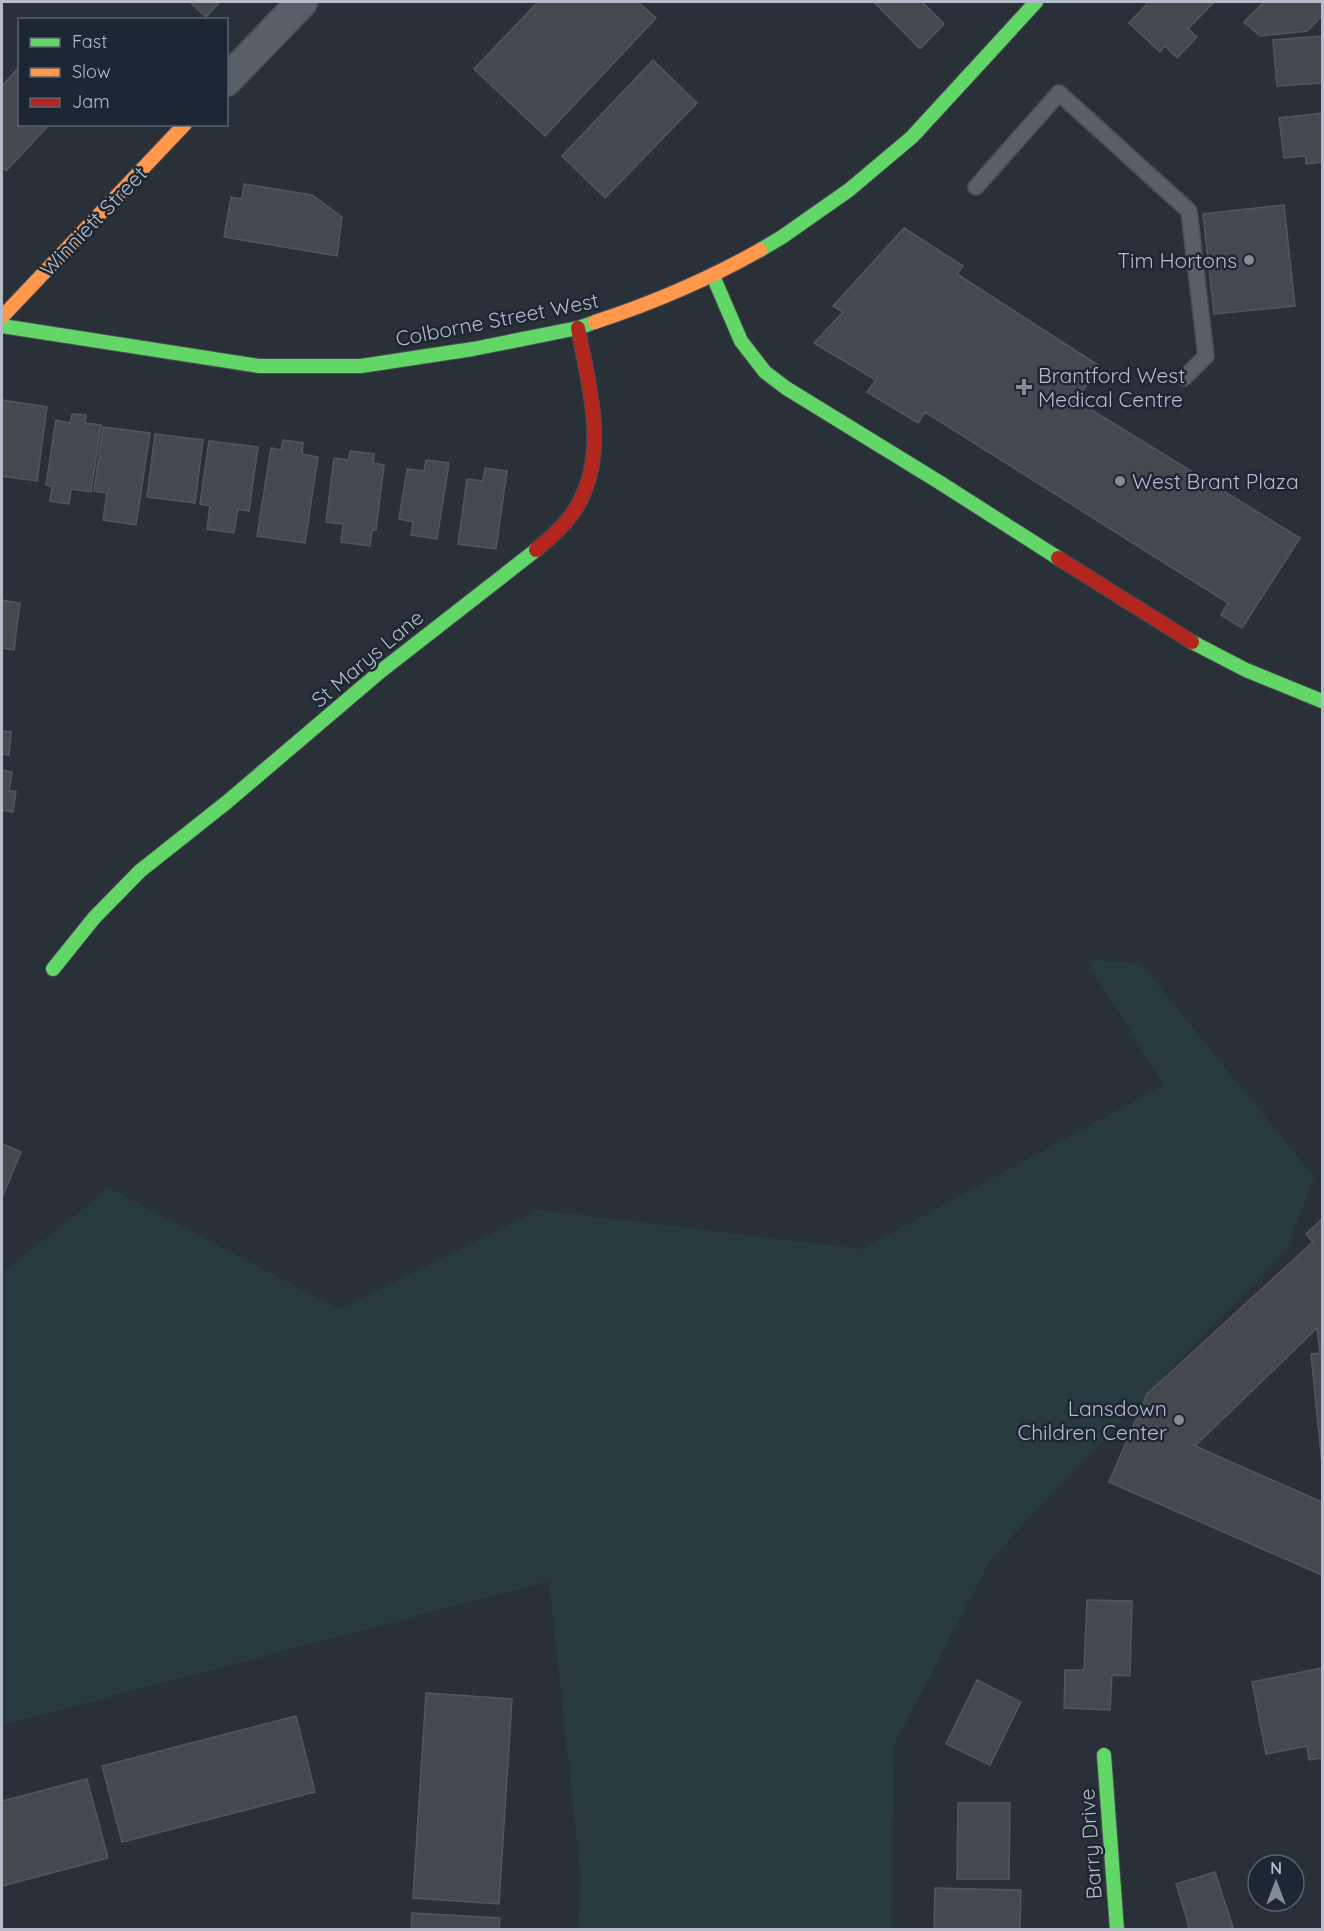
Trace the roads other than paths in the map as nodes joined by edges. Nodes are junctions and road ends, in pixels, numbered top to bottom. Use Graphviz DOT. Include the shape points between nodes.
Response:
graph roads {
  1 [pos="302,2"];
  2 [pos="1032,3"];
  3 [pos="228,79"];
  4 [pos="183,126"];
  5 [pos="976,187"];
  6 [pos="712,276"];
  7 [pos="2,317"];
  8 [pos="2,326"];
  9 [pos="578,328"];
  10 [pos="1184,378"];
  11 [pos="1323,701"];
  12 [pos="52,969"];
  13 [pos="1104,1755"];
  14 [pos="1117,1929"];
  1 -- 3 [label="street"];
  2 -- 6 [label="street, Colborne Street West" via="912,137 849,190 782,237"];
  4 -- 7 [label="street, Winniett Street"];
  5 -- 10 [label="lane" via="1059,93 1189,211 1206,356"];
  6 -- 9 [label="street, Colborne Street West" via="642,307"];
  6 -- 11 [label="street" via="741,341 765,372 786,388 1142,612 1289,691"];
  8 -- 9 [label="street, Colborne Street West" via="259,366 360,366"];
  9 -- 12 [label="street, St Marys Lane" via="595,443 589,480 573,512 538,549 358,688 216,812 139,872 84,927"];
  13 -- 14 [label="street, Barry Drive"];
}
